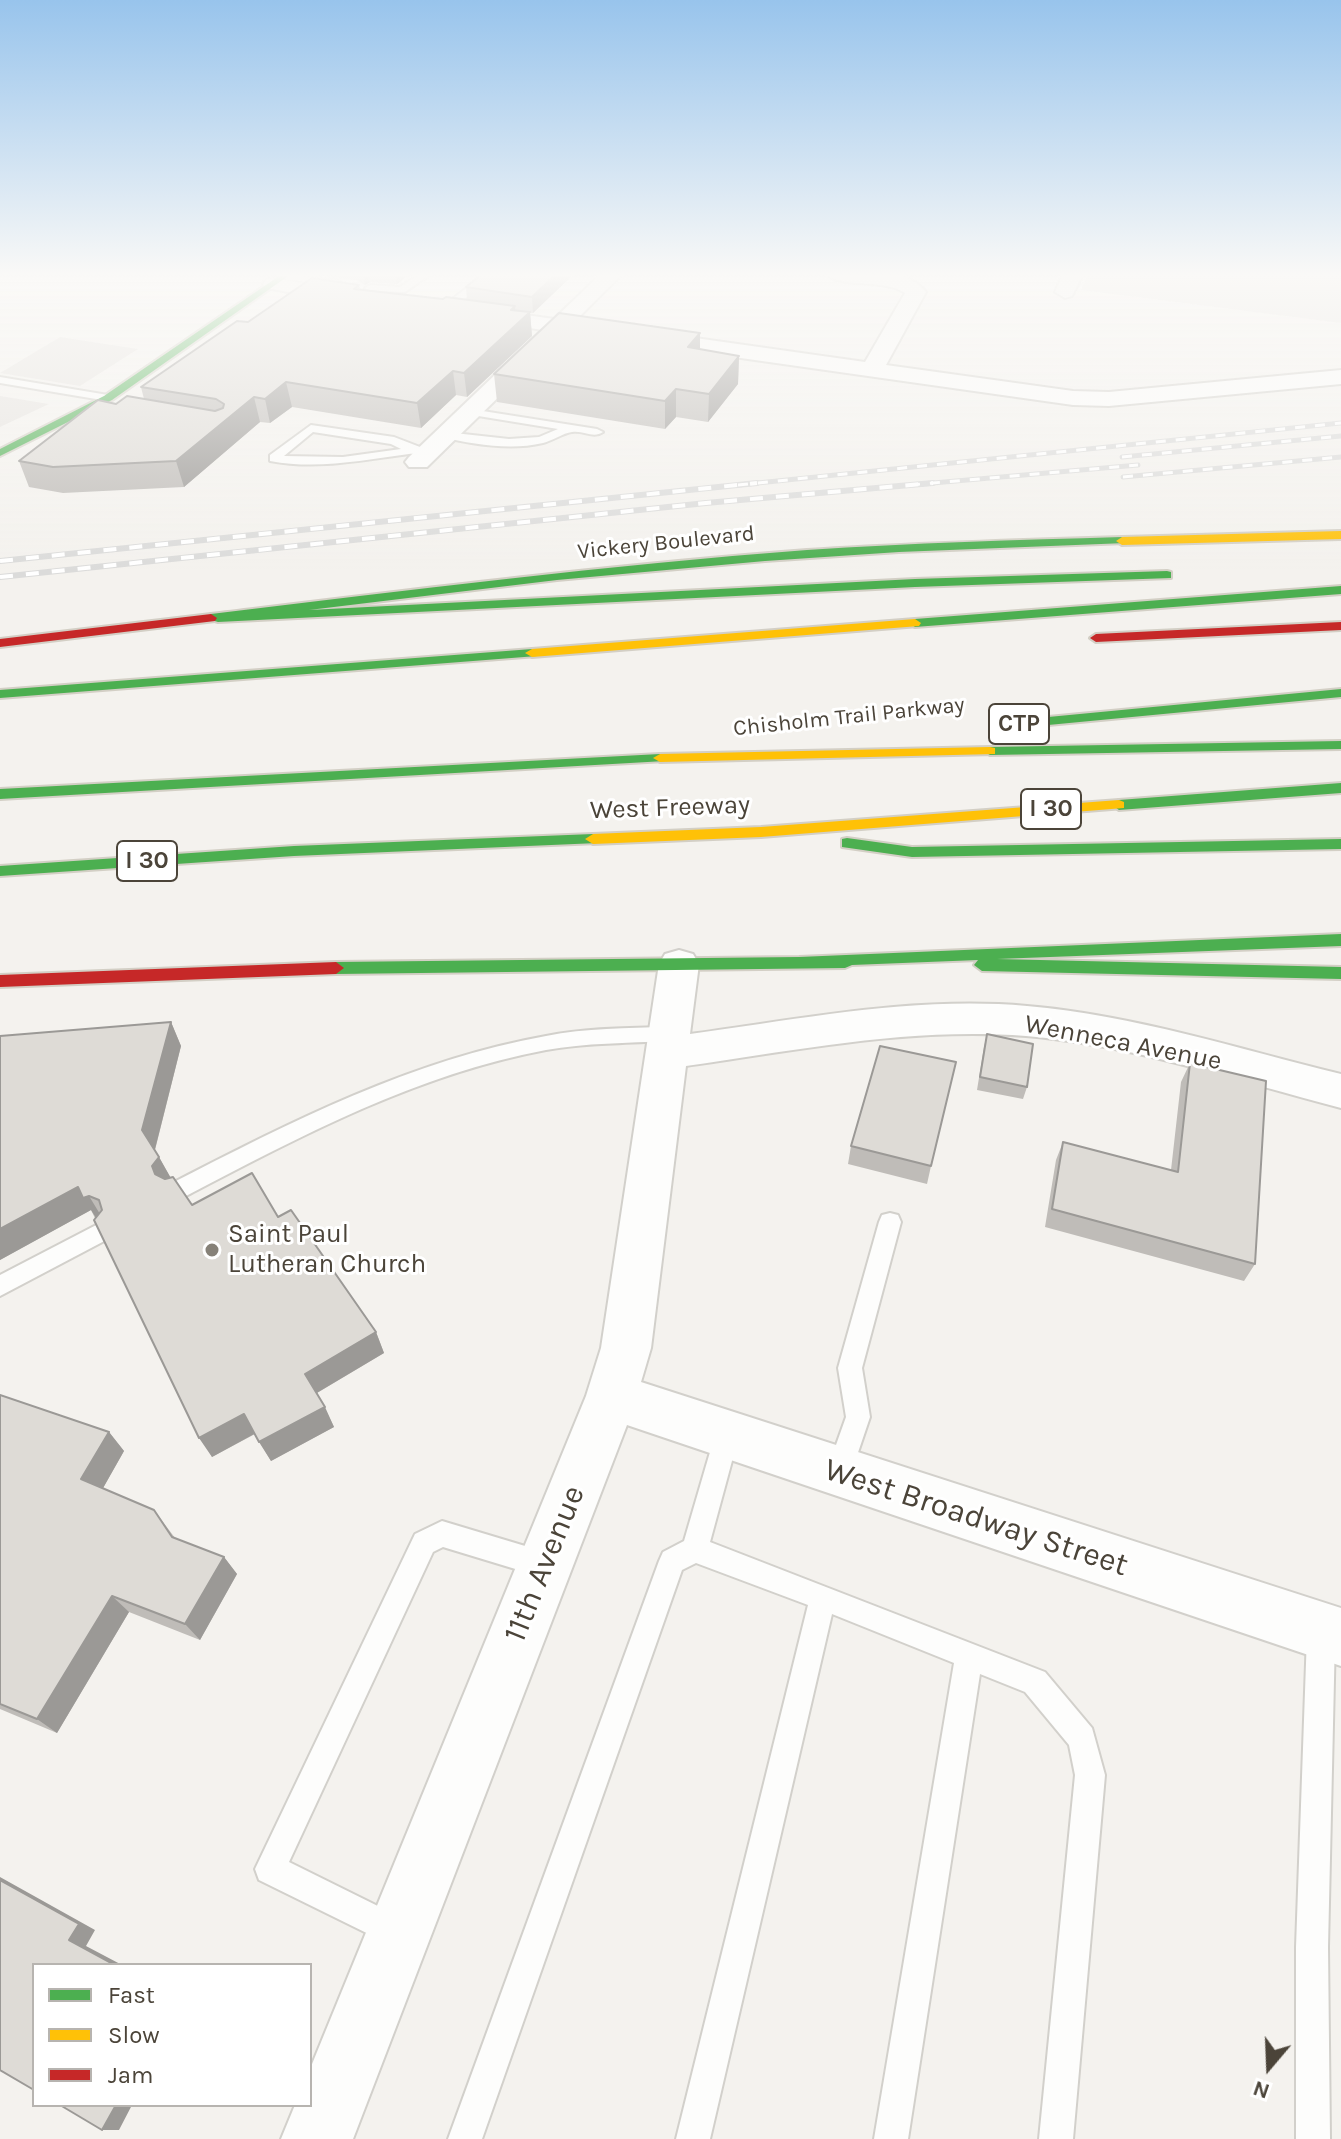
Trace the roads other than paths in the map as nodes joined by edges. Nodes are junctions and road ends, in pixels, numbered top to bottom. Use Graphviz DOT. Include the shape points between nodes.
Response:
graph roads {
  1 [pos="146,374"];
  2 [pos="509,374"];
  3 [pos="905,374"];
  4 [pos="1341,377"];
  5 [pos="0,380"];
  6 [pos="101,406"];
  7 [pos="470,412"];
  8 [pos="570,428"];
  9 [pos="597,432"];
  10 [pos="445,435"];
  11 [pos="0,453"];
  12 [pos="419,455"];
  13 [pos="1334,535"];
  14 [pos="1183,575"];
  15 [pos="1341,590"];
  16 [pos="218,618"];
  17 [pos="1341,626"];
  18 [pos="1072,640"];
  19 [pos="0,643"];
  20 [pos="1341,693"];
  21 [pos="0,694"];
  22 [pos="995,727"];
  23 [pos="932,733"];
  24 [pos="1341,745"];
  25 [pos="696,756"];
  26 [pos="1341,788"];
  27 [pos="0,794"];
  28 [pos="761,832"];
  29 [pos="1341,844"];
  30 [pos="0,871"];
  31 [pos="1341,940"];
  32 [pos="804,961"];
  33 [pos="679,964"];
  34 [pos="1341,973"];
  35 [pos="0,981"];
  36 [pos="666,1044"];
  37 [pos="1341,1091"];
  38 [pos="178,1190"];
  39 [pos="890,1222"];
  40 [pos="102,1231"];
  41 [pos="0,1286"];
  42 [pos="612,1396"];
  43 [pos="727,1435"];
  44 [pos="839,1473"];
  45 [pos="695,1550"];
  46 [pos="545,1565"];
  47 [pos="823,1597"];
  48 [pos="1331,1634"];
  49 [pos="969,1655"];
  50 [pos="398,1933"];
  51 [pos="317,2139"];
  52 [pos="465,2139"];
  53 [pos="693,2139"];
  54 [pos="891,2139"];
  55 [pos="1056,2139"];
  56 [pos="1313,2139"];
  1 -- 6 [label="main road"];
  2 -- 7 [label="street"];
  3 -- 4 [label="street" via="1109,399"];
  5 -- 6 [label="lane"];
  6 -- 11 [label="main road"];
  7 -- 8 [label="lane"];
  7 -- 10 [label="street"];
  8 -- 9 [label="lane"];
  8 -- 10 [label="lane" via="523,443"];
  10 -- 12 [label="street"];
  12 -- 12 [label="lane" via="394,441 311,428 274,458 371,460"];
  13 -- 16 [label="main road, Vickery Boulevard" via="765,557"];
  14 -- 16 [label="main road"];
  15 -- 21 [label="main road"];
  16 -- 19 [label="main road, Vickery Boulevard"];
  17 -- 18 [label="main road"];
  20 -- 22 [label="main road, Chisholm Trail Parkway / CTP"];
  23 -- 25 [label="main road, Chisholm Trail Parkway"];
  24 -- 25 [label="main road, West Freeway / I 30"];
  25 -- 27 [label="main road, West Freeway / I 30"];
  26 -- 28 [label="main road, West Freeway / I 30"];
  28 -- 29 [label="main road" via="912,852"];
  28 -- 30 [label="main road, West Freeway / I 30" via="309,850"];
  31 -- 32 [label="main road"];
  32 -- 33 [label="main road"];
  32 -- 34 [label="main road"];
  33 -- 35 [label="main road" via="383,966"];
  33 -- 36 [label="street, 11th Avenue"];
  36 -- 37 [label="street, Wenneca Avenue" via="859,1025 1027,1021 1088,1030"];
  36 -- 38 [label="lane" via="545,1043 474,1059 341,1106"];
  36 -- 42 [label="street, 11th Avenue" via="626,1348"];
  39 -- 44 [label="lane" via="850,1368 858,1417"];
  40 -- 41 [label="lane"];
  42 -- 43 [label="street, West Broadway Street"];
  42 -- 46 [label="street, 11th Avenue"];
  43 -- 44 [label="street, West Broadway Street"];
  43 -- 45 [label="lane"];
  44 -- 48 [label="street, West Broadway Street"];
  45 -- 47 [label="lane"];
  45 -- 52 [label="lane" via="672,1561"];
  46 -- 50 [label="street, 11th Avenue"];
  46 -- 50 [label="lane" via="442,1534 424,1543 270,1869"];
  47 -- 49 [label="lane"];
  47 -- 53 [label="lane"];
  48 -- 56 [label="lane" via="1312,1947"];
  49 -- 54 [label="lane"];
  49 -- 55 [label="lane" via="1035,1682 1082,1738 1090,1775"];
  50 -- 51 [label="street, 11th Avenue"];
}
